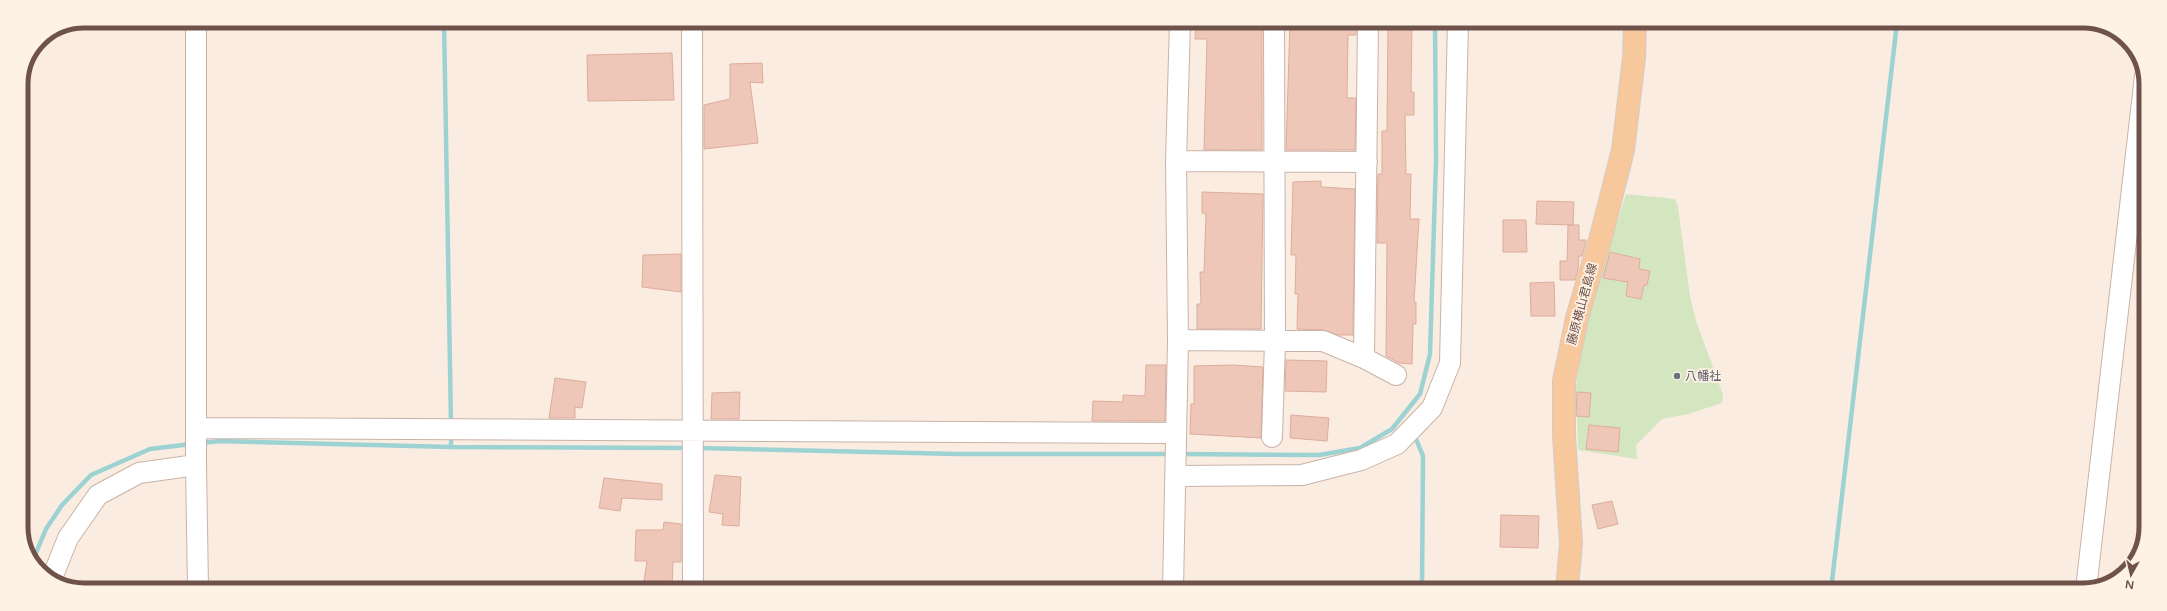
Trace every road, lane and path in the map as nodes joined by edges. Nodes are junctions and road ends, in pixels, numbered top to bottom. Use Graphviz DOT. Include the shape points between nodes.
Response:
graph roads {
  1 [pos="196,28"];
  2 [pos="692,28"];
  3 [pos="1180,28"];
  4 [pos="1274,28"];
  5 [pos="1368,28"];
  6 [pos="1458,28"];
  7 [pos="1635,28"];
  8 [pos="2139,128"];
  9 [pos="1176,161"];
  10 [pos="1275,161"];
  11 [pos="1367,162"];
  12 [pos="1178,340"];
  13 [pos="1274,342"];
  14 [pos="1364,358"];
  15 [pos="1396,375"];
  16 [pos="198,428"];
  17 [pos="692,430"];
  18 [pos="1272,436"];
  19 [pos="1176,437"];
  20 [pos="196,465"];
  21 [pos="1175,476"];
  22 [pos="54,574"];
  23 [pos="198,583"];
  24 [pos="693,583"];
  25 [pos="1173,583"];
  26 [pos="1568,583"];
  27 [pos="2087,583"];
  1 -- 16 [label="street"];
  2 -- 17 [label="street"];
  3 -- 9 [label="street"];
  4 -- 10 [label="street"];
  5 -- 11 [label="street"];
  6 -- 21 [label="street" via="1450,363 1432,408 1397,444 1361,460 1302,475"];
  7 -- 26 [label="main road, 藤原横山君島線" via="1634,58 1623,150 1577,318 1564,381 1564,436 1571,543"];
  8 -- 27 [label="street"];
  9 -- 10 [label="street"];
  9 -- 12 [label="street"];
  10 -- 11 [label="street"];
  10 -- 13 [label="street"];
  11 -- 14 [label="street"];
  12 -- 13 [label="street"];
  12 -- 19 [label="street"];
  13 -- 14 [label="street" via="1323,341"];
  13 -- 18 [label="street"];
  14 -- 15 [label="street"];
  16 -- 17 [label="street"];
  16 -- 20 [label="street"];
  17 -- 19 [label="street"];
  17 -- 24 [label="street"];
  19 -- 21 [label="street"];
  20 -- 22 [label="street" via="139,473 98,495 68,538"];
  20 -- 23 [label="street"];
  21 -- 25 [label="street"];
}
